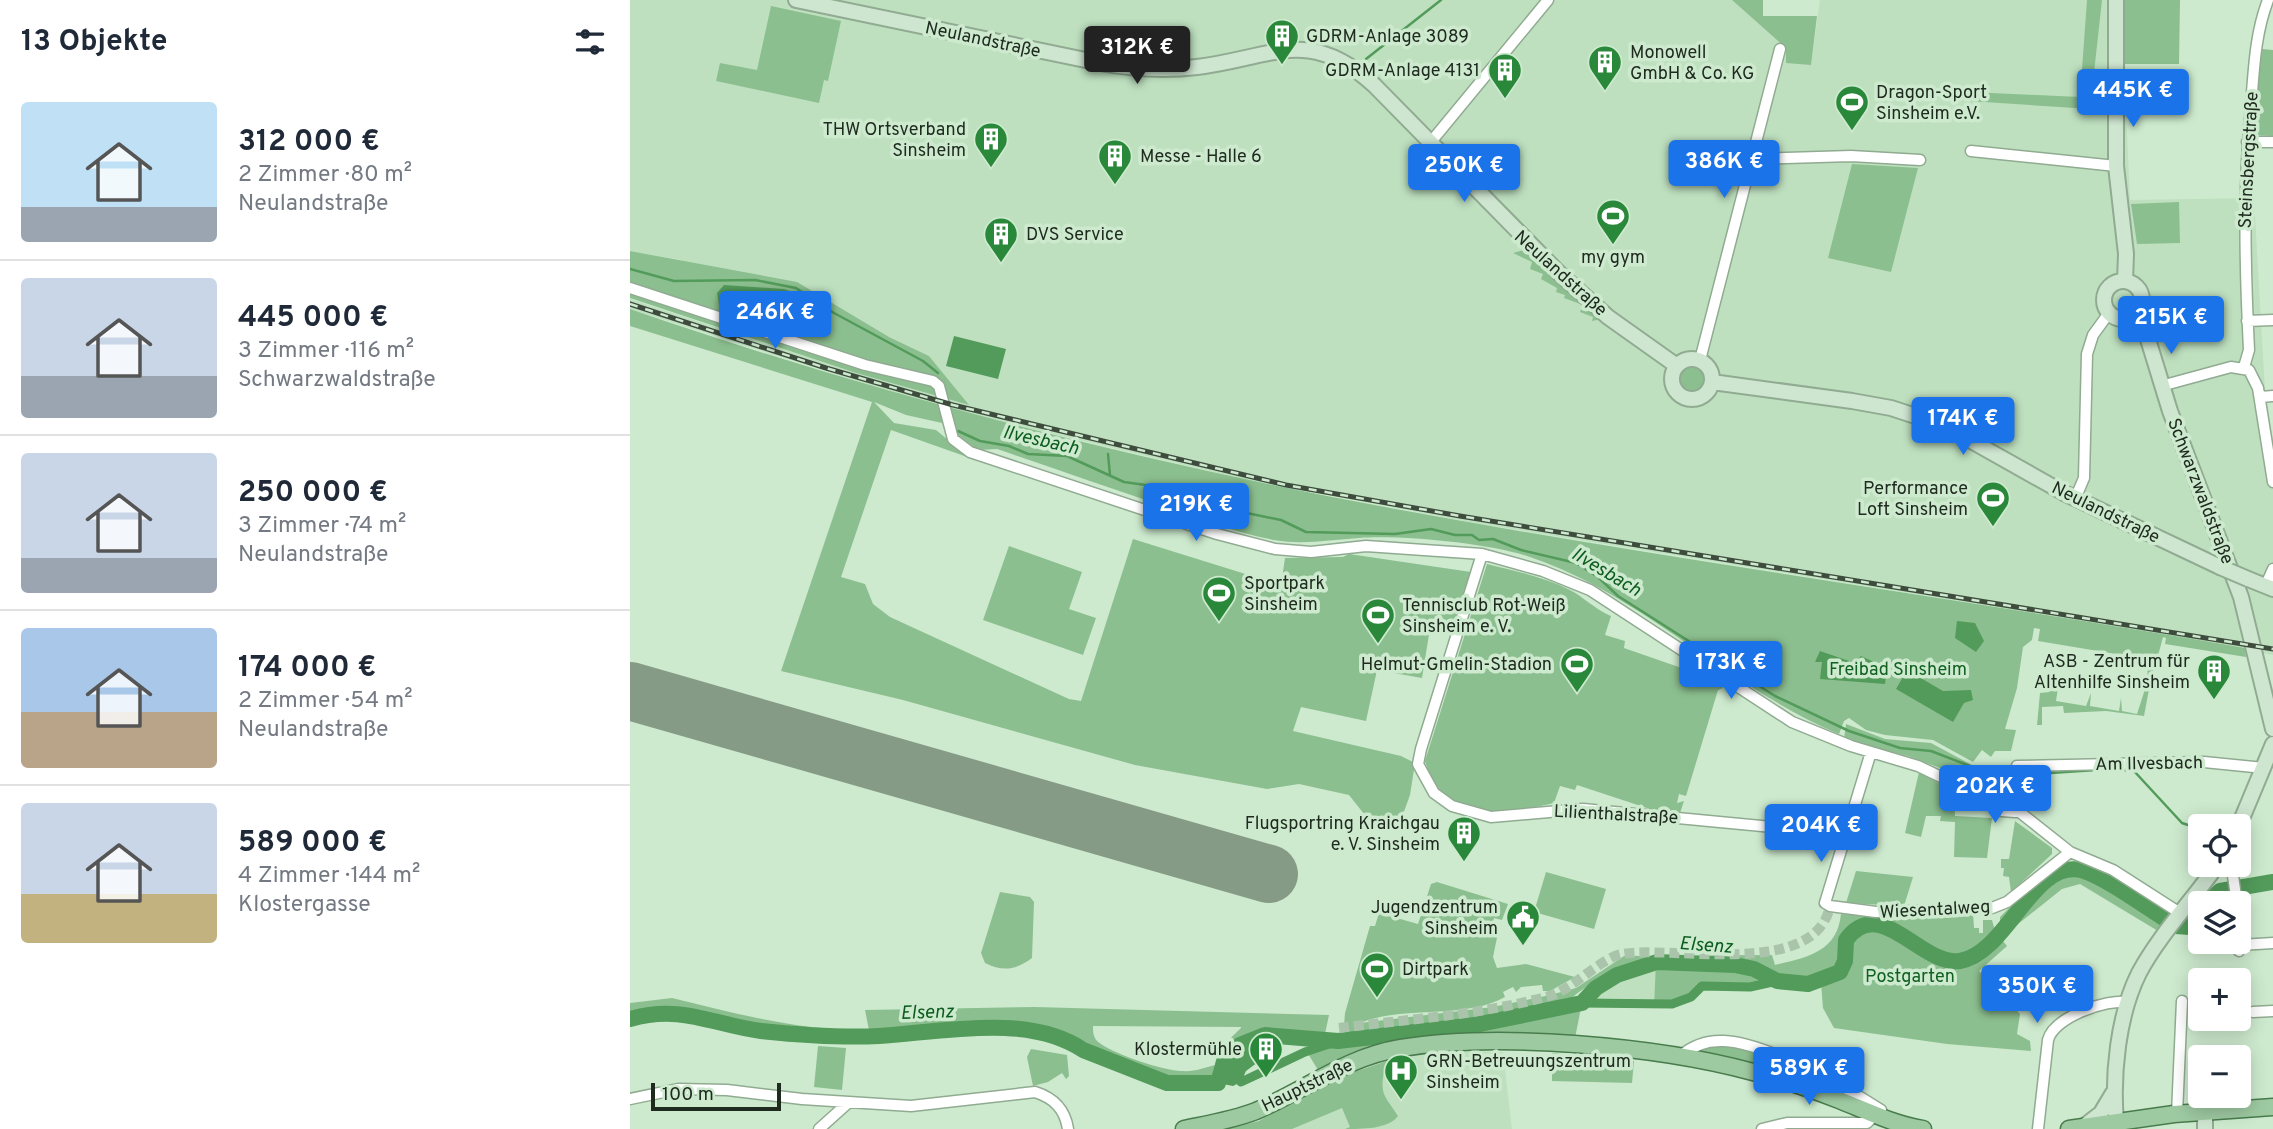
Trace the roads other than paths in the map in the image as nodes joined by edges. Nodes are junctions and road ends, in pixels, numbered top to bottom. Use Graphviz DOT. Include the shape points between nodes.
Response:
graph roads {
  1 [pos="796,0"];
  2 [pos="854,0"];
  3 [pos="1548,0"];
  4 [pos="2116,0"];
  5 [pos="2268,0"];
  6 [pos="829,4"];
  7 [pos="878,17"];
  8 [pos="1780,49"];
  9 [pos="2247,142"];
  10 [pos="2273,142"];
  11 [pos="1430,143"];
  12 [pos="1971,151"];
  13 [pos="1751,159"];
  14 [pos="1920,160"];
  15 [pos="2116,166"];
  16 [pos="2126,281"];
  17 [pos="630,288"];
  18 [pos="2109,313"];
  19 [pos="2134,316"];
  20 [pos="2273,320"];
  21 [pos="2247,321"];
  22 [pos="1700,360"];
  23 [pos="1676,366"];
  24 [pos="2244,367"];
  25 [pos="1712,382"];
  26 [pos="2161,386"];
  27 [pos="2273,396"];
  28 [pos="2260,397"];
  29 [pos="2273,482"];
  30 [pos="2075,499"];
  31 [pos="1482,554"];
  32 [pos="2273,569"];
  33 [pos="2269,588"];
  34 [pos="2273,729"];
  35 [pos="2273,744"];
  36 [pos="2273,749"];
  37 [pos="1871,752"];
  38 [pos="2264,768"];
  39 [pos="2011,791"];
  40 [pos="1998,799"];
  41 [pos="2017,810"];
  42 [pos="2244,814"];
  43 [pos="1846,834"];
  44 [pos="2070,852"];
  45 [pos="2208,877"];
  46 [pos="2178,916"];
  47 [pos="2273,943"];
  48 [pos="2251,946"];
  49 [pos="2182,1000"];
  50 [pos="2128,1002"];
  51 [pos="2273,1011"];
  52 [pos="2253,1012"];
  53 [pos="1680,1056"];
  54 [pos="2116,1086"];
  55 [pos="630,1099"];
  56 [pos="848,1103"];
  57 [pos="2273,1107"];
  58 [pos="2205,1111"];
  59 [pos="2177,1114"];
  60 [pos="1875,1115"];
  61 [pos="2116,1121"];
  62 [pos="1894,1122"];
  63 [pos="2076,1128"];
  64 [pos="819,1129"];
  65 [pos="1068,1129"];
  66 [pos="1184,1129"];
  67 [pos="1762,1129"];
  68 [pos="1923,1129"];
  69 [pos="2038,1129"];
  70 [pos="2205,1129"];
  1 -- 6 [label="street, Neulandstraße"];
  2 -- 7 [label="street"];
  3 -- 11 [label="street"];
  4 -- 15 [label="street"];
  5 -- 9 [label="street, Steinsbergstraße" via="2256,41"];
  6 -- 7 [label="street, Neulandstraße"];
  7 -- 11 [label="street, Neulandstraße" via="1143,69 1198,67 1281,50 1324,53 1356,68"];
  8 -- 13 [label="street"];
  9 -- 10 [label="street"];
  9 -- 21 [label="street, Steinsbergstraße"];
  11 -- 23 [label="street, Neulandstraße" via="1561,275 1608,317"];
  12 -- 15 [label="street"];
  13 -- 14 [label="street" via="1851,156"];
  13 -- 22 [label="street"];
  15 -- 16 [label="street"];
  16 -- 18 [label="street" via="2106,290 2104,302"];
  16 -- 19 [label="street" via="2141,294 2141,306"];
  17 -- 31 [label="street" via="865,365 933,381 939,386 953,439 970,452 1217,534 1275,549 1311,552 1366,546"];
  18 -- 19 [label="street" via="2121,319"];
  18 -- 30 [label="street" via="2093,335 2087,354 2084,478"];
  19 -- 26 [label="street, Schwarzwaldstraße" via="2147,336"];
  20 -- 21 [label="street"];
  21 -- 24 [label="street, Steinsbergstraße" via="2249,350"];
  22 -- 23 [label="street" via="1688,359"];
  22 -- 25 [label="street" via="1711,372"];
  23 -- 25 [label="street" via="1672,382 1681,396 1698,398"];
  24 -- 26 [label="street"];
  24 -- 28 [label="street" via="2255,376"];
  25 -- 30 [label="street, Neulandstraße" via="1891,408 1943,425"];
  26 -- 34 [label="street, Schwarzwaldstraße" via="2241,597"];
  27 -- 28 [label="street"];
  28 -- 29 [label="street"];
  30 -- 33 [label="street, Neulandstraße, bridge"];
  31 -- 37 [label="street" via="1543,570 1590,590 1791,722"];
  31 -- 43 [label="street, Lilienthalstraße" via="1418,764 1434,793 1452,806 1491,817 1583,809"];
  32 -- 33 [label="street"];
  35 -- 36 [label="street"];
  36 -- 38 [label="street"];
  37 -- 40 [label="street"];
  37 -- 43 [label="street"];
  38 -- 39 [label="street, Am Ilvesbach" via="2189,762 2017,766"];
  38 -- 42 [label="street"];
  39 -- 40 [label="street"];
  39 -- 41 [label="street" via="2020,800"];
  40 -- 41 [label="street" via="2002,811 2010,814"];
  41 -- 44 [label="street"];
  43 -- 44 [label="street, Wiesentalweg" via="1825,903 1865,911 1992,908 2007,902"];
  44 -- 46 [label="street" via="2113,870"];
  45 -- 46 [label="street"];
  46 -- 50 [label="street" via="2142,968"];
  47 -- 48 [label="street"];
  49 -- 59 [label="street"];
  50 -- 54 [label="street"];
  50 -- 69 [label="street" via="2108,1002 2053,1028"];
  51 -- 52 [label="street"];
  53 -- 60 [label="main road, Hauptstraße" via="1752,1071"];
  53 -- 62 [label="street" via="1694,1045 1724,1040 1748,1046 1826,1080 1880,1109"];
  53 -- 66 [label="main road, Hauptstraße" via="1524,1043 1401,1048 1329,1071 1256,1110"];
  54 -- 61 [label="street"];
  54 -- 63 [label="street" via="2101,1113"];
  55 -- 56 [label="street" via="678,1089"];
  56 -- 64 [label="street"];
  56 -- 65 [label="street" via="911,1106 1035,1092 1050,1097 1066,1116"];
  57 -- 58 [label="main road"];
  58 -- 59 [label="main road"];
  58 -- 70 [label="street"];
  59 -- 61 [label="main road"];
  60 -- 62 [label="main road, Hauptstraße"];
  60 -- 67 [label="street" via="1867,1123 1787,1123"];
  61 -- 63 [label="main road"];
  62 -- 68 [label="main road, Hauptstraße"];
}
